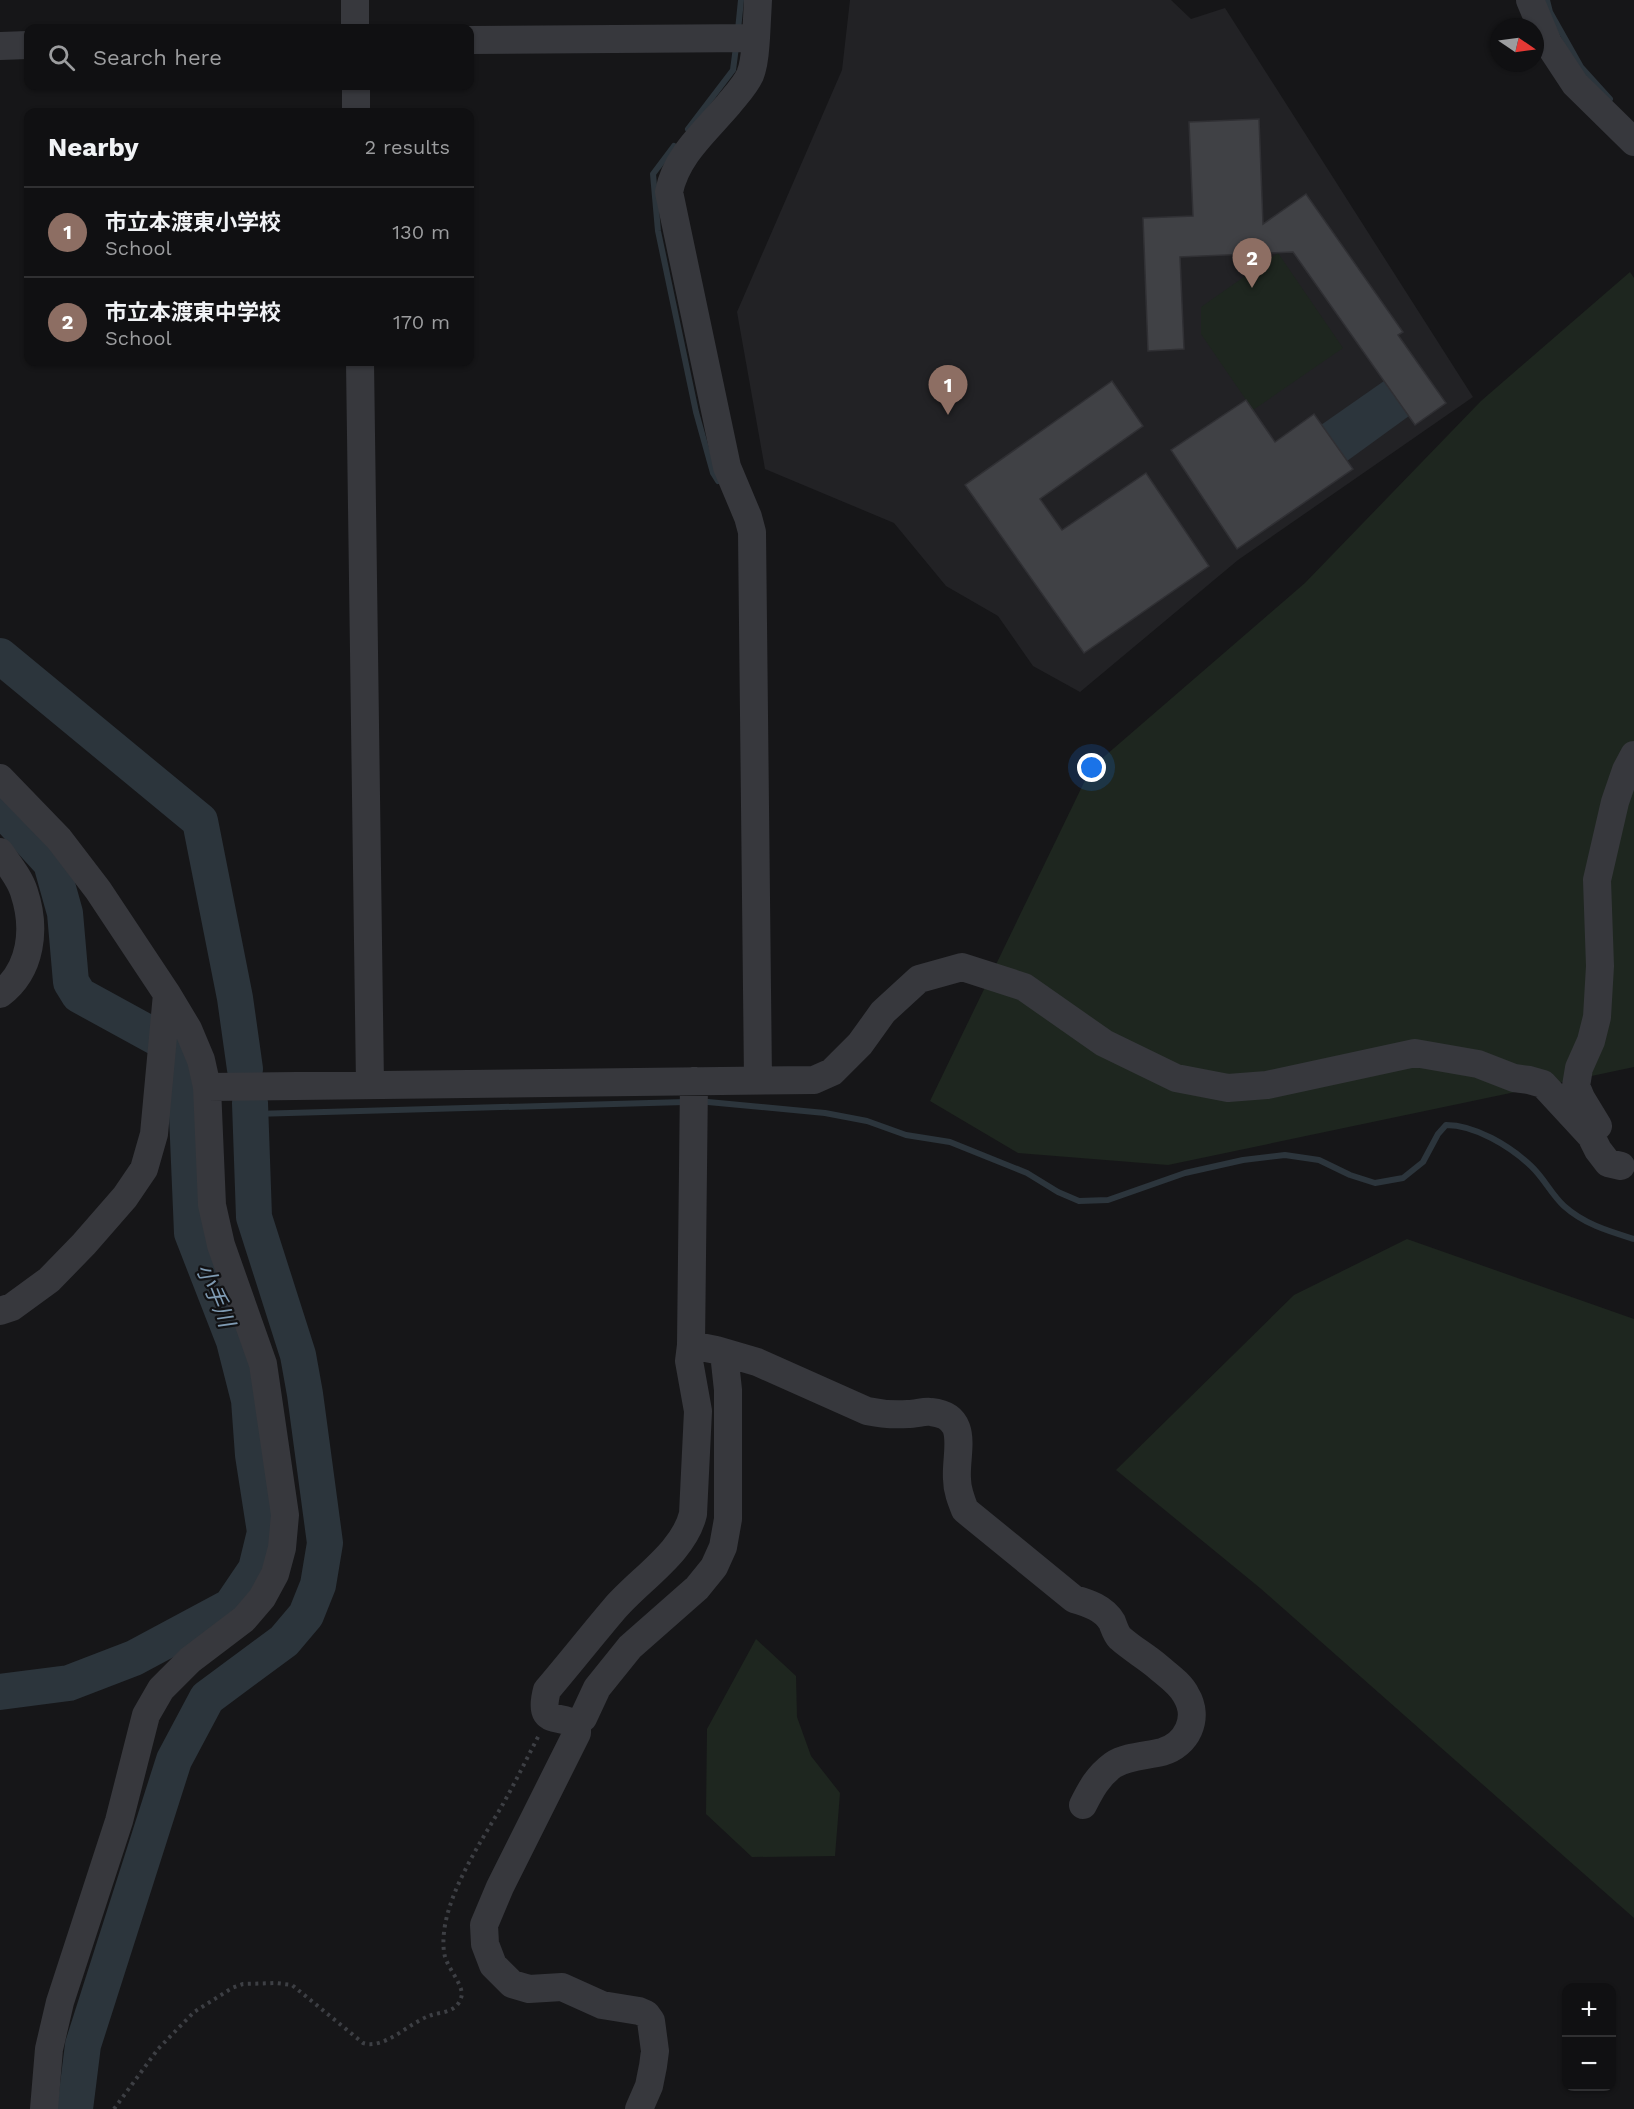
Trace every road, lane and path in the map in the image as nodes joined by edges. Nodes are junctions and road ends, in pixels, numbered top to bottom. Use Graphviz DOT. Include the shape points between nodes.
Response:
graph roads {
  1 [pos="355,0"];
  2 [pos="758,0"];
  3 [pos="1530,0"];
  4 [pos="355,24"];
  5 [pos="745,37"];
  6 [pos="474,40"];
  7 [pos="24,45"];
  8 [pos="0,46"];
  9 [pos="356,90"];
  10 [pos="356,108"];
  11 [pos="1634,142"];
  12 [pos="360,366"];
  13 [pos="1634,755"];
  14 [pos="0,778"];
  15 [pos="0,852"];
  16 [pos="0,993"];
  17 [pos="167,994"];
  18 [pos="758,1080"];
  19 [pos="694,1081"];
  20 [pos="370,1084"];
  21 [pos="207,1086"];
  22 [pos="1628,1173"];
  23 [pos="0,1311"];
  24 [pos="691,1345"];
  25 [pos="724,1353"];
  26 [pos="547,1714"];
  27 [pos="574,1724"];
  28 [pos="1083,1805"];
  29 [pos="44,2109"];
  30 [pos="114,2109"];
  31 [pos="639,2109"];
  1 -- 4 [label="street"];
  2 -- 5 [label="street"];
  3 -- 11 [label="street" via="1548,43 1575,84"];
  5 -- 6 [label="street"];
  5 -- 18 [label="street" via="754,60 750,74 742,89 680,160 669,192 727,467 752,532"];
  7 -- 8 [label="street"];
  9 -- 10 [label="street"];
  12 -- 20 [label="street"];
  13 -- 22 [label="street" via="1615,802 1597,880 1597,1017 1576,1086"];
  14 -- 17 [label="street" via="66,847"];
  15 -- 16 [label="street" via="24,890 30,919 25,962 16,980"];
  17 -- 21 [label="street" via="188,1029"];
  17 -- 23 [label="street" via="154,1134 144,1169 125,1197 49,1280 12,1307"];
  18 -- 19 [label="street"];
  18 -- 22 [label="street" via="814,1080 832,1072 860,1044 883,1012 919,979 963,967 1024,987 1104,1043 1176,1078 1228,1088 1268,1085 1415,1053 1478,1064 1543,1084 1591,1136 1608,1163"];
  19 -- 20 [label="street"];
  19 -- 24 [label="street"];
  20 -- 21 [label="street"];
  21 -- 29 [label="street" via="212,1205 220,1245 263,1364 285,1515 282,1548 275,1574 244,1619 183,1667 161,1689 146,1715 118,1821 60,2002 49,2049"];
  24 -- 25 [label="street"];
  24 -- 26 [label="street" via="689,1361 698,1412 690,1528 681,1542 616,1607 547,1690"];
  25 -- 27 [label="street" via="728,1390 728,1519 723,1547 697,1588 630,1647 597,1688 583,1718"];
  25 -- 28 [label="street" via="757,1362 867,1411 884,1415 944,1415 958,1432 957,1479 965,1510 1074,1599 1094,1605 1110,1619 1119,1637 1185,1693 1192,1717 1188,1734 1164,1752 1114,1764 1096,1781"];
  26 -- 27 [label="street"];
  26 -- 30 [label="path" via="450,1906 444,1953 462,1990 458,2005 371,2045 363,2043 292,1985 243,1984 194,2012 158,2049"];
  27 -- 31 [label="street" via="577,1733 573,1743 484,1925 485,1944 493,1965 512,1984 529,1989 562,1987 602,2006 646,2014 651,2021 655,2051 649,2086"];
}
